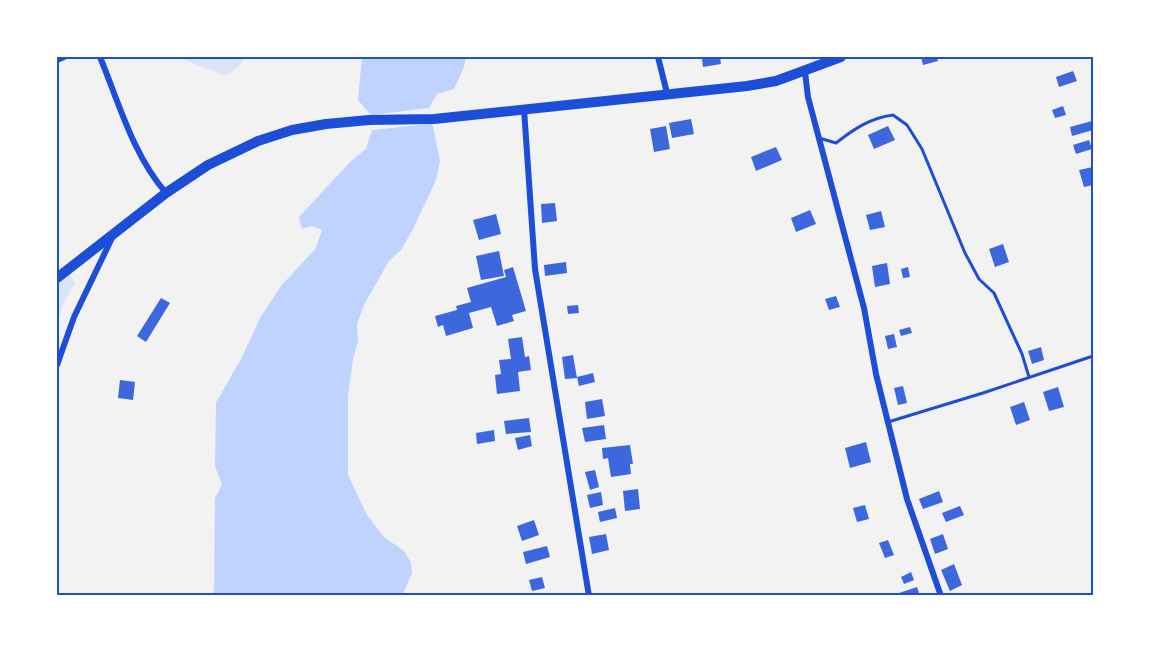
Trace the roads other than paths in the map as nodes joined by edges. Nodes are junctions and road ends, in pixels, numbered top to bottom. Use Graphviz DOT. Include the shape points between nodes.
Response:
graph roads {
  1 [pos="64,57"];
  2 [pos="100,57"];
  3 [pos="658,57"];
  4 [pos="841,57"];
  5 [pos="57,60"];
  6 [pos="805,72"];
  7 [pos="667,93"];
  8 [pos="524,109"];
  9 [pos="818,138"];
  10 [pos="166,193"];
  11 [pos="113,234"];
  12 [pos="57,278"];
  13 [pos="1093,356"];
  14 [pos="57,365"];
  15 [pos="1029,377"];
  16 [pos="888,422"];
  17 [pos="589,596"];
  18 [pos="941,596"];
  1 -- 5 [label="street"];
  2 -- 10 [label="street" via="152,177"];
  3 -- 7 [label="street"];
  4 -- 6 [label="main road"];
  6 -- 7 [label="main road" via="766,83"];
  6 -- 9 [label="street"];
  7 -- 8 [label="main road"];
  8 -- 10 [label="main road" via="434,119 326,123 292,130 208,165"];
  8 -- 17 [label="street" via="535,268"];
  9 -- 15 [label="lane" via="836,143 877,117 893,115 907,125 922,149 965,254 979,279 994,293"];
  9 -- 16 [label="street" via="861,297"];
  10 -- 11 [label="main road"];
  11 -- 12 [label="main road"];
  11 -- 14 [label="street" via="74,317"];
  13 -- 15 [label="lane"];
  15 -- 16 [label="lane"];
  16 -- 18 [label="street" via="906,499"];
}
